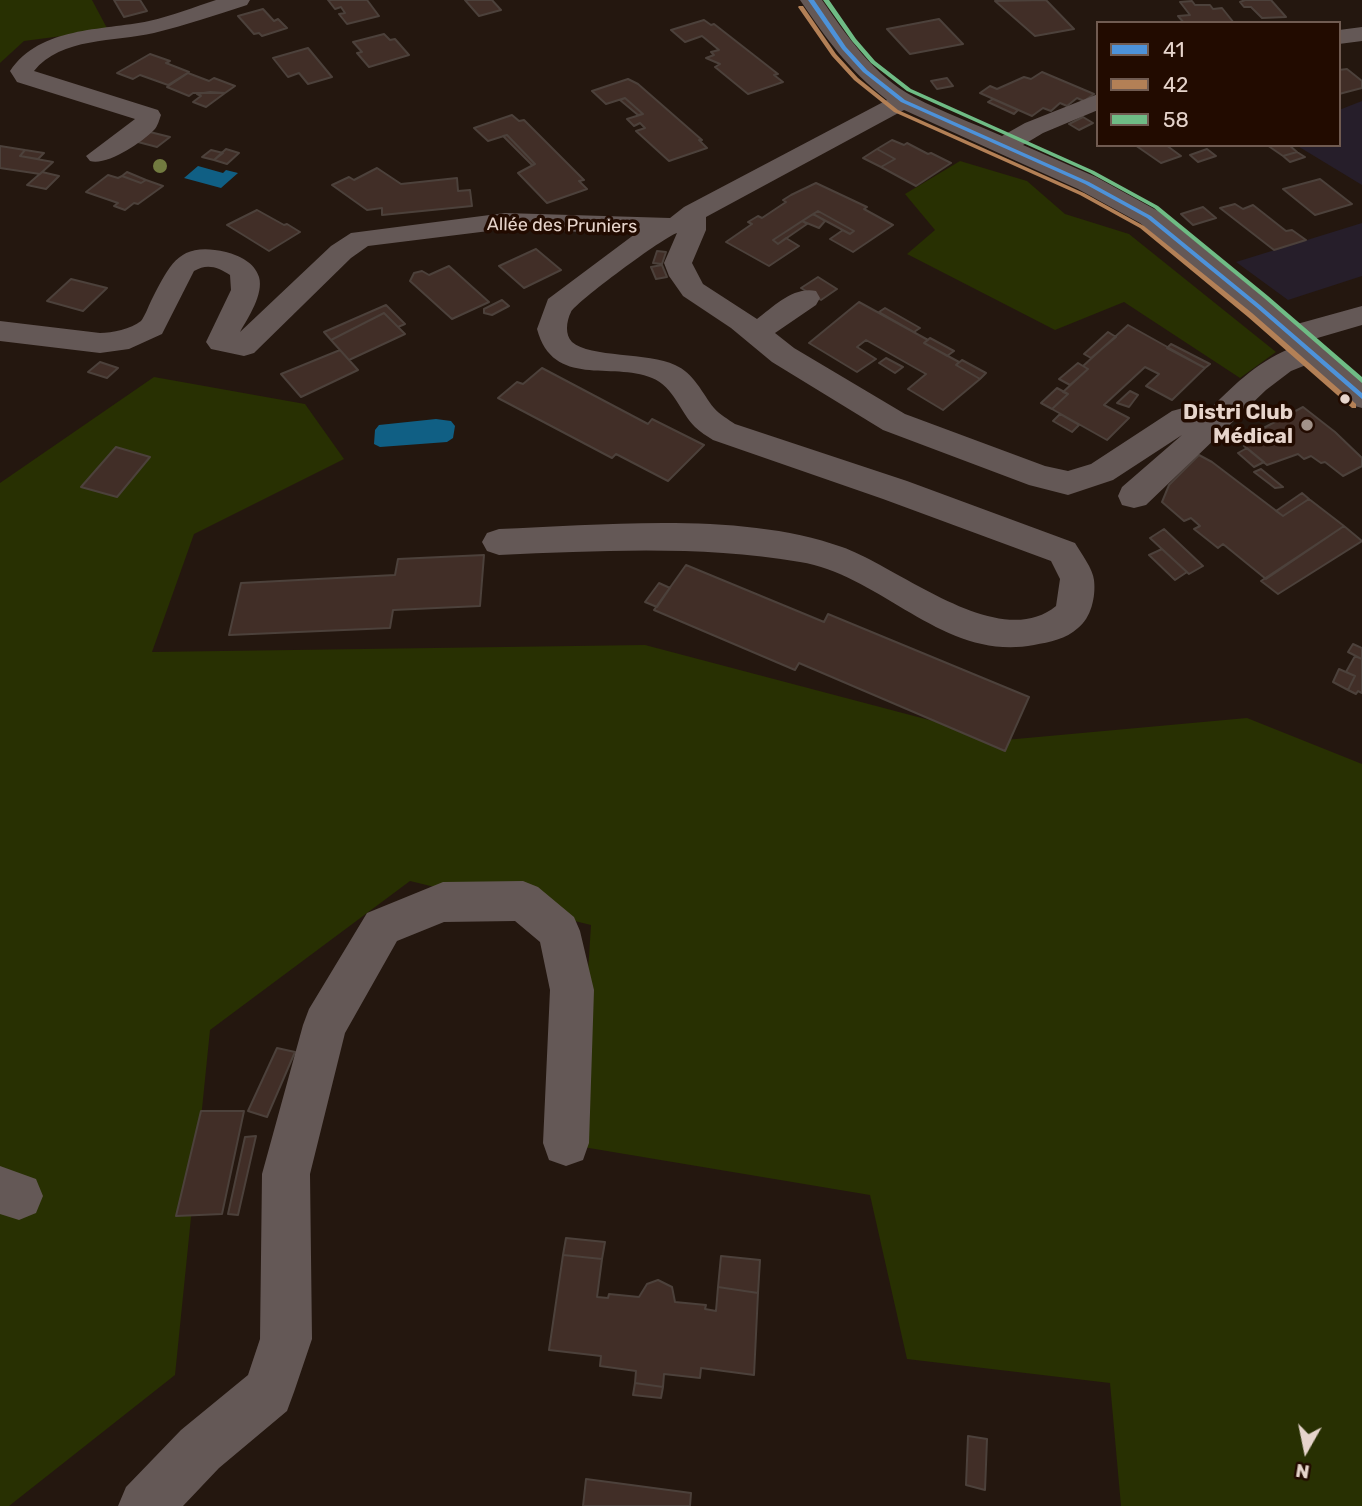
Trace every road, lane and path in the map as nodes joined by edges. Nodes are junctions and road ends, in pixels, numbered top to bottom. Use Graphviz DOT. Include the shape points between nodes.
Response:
graph roads {
  1 [pos="239,0"];
  2 [pos="811,0"];
  3 [pos="1362,34"];
  4 [pos="1341,37"];
  5 [pos="902,102"];
  6 [pos="1096,102"];
  7 [pos="1003,146"];
  8 [pos="99,156"];
  9 [pos="694,213"];
  10 [pos="665,227"];
  11 [pos="806,298"];
  12 [pos="1362,315"];
  13 [pos="0,331"];
  14 [pos="756,333"];
  15 [pos="1302,343"];
  16 [pos="1362,397"];
  17 [pos="1212,426"];
  18 [pos="1134,496"];
  19 [pos="499,542"];
  20 [pos="566,1143"];
  21 [pos="145,1506"];
  1 -- 8 [label="street" via="150,28 50,47 27,63 22,71 25,77 149,115 145,125"];
  2 -- 5 [label="street" via="844,48"];
  3 -- 4 [label="street"];
  5 -- 7 [label="street"];
  5 -- 9 [label="street, Allée des Pruniers"];
  6 -- 7 [label="street"];
  7 -- 15 [label="street" via="1149,217"];
  9 -- 10 [label="street, Allée des Pruniers" via="678,225"];
  9 -- 14 [label="street" via="678,263 683,276 694,290"];
  10 -- 13 [label="street, Allée des Pruniers" via="505,221 361,239 341,252 244,346 220,342 240,304 245,277 230,262 214,258 194,259 183,266 152,327 120,342"];
  10 -- 19 [label="street" via="558,306 552,332 563,351 594,363 663,370 685,387 707,420 724,432 1063,552 1077,579 1073,612 1054,626 985,632 929,608 865,570 807,550 672,535"];
  11 -- 14 [label="street"];
  12 -- 15 [label="street"];
  14 -- 17 [label="street" via="783,355 894,422 1049,479 1068,482 1102,472 1182,419"];
  15 -- 16 [label="street"];
  15 -- 17 [label="street"];
  17 -- 18 [label="street"];
  20 -- 21 [label="street" via="572,990 559,931 523,901 443,902 382,927 325,1025 286,1174 286,1339 268,1392 200,1449"];
}
